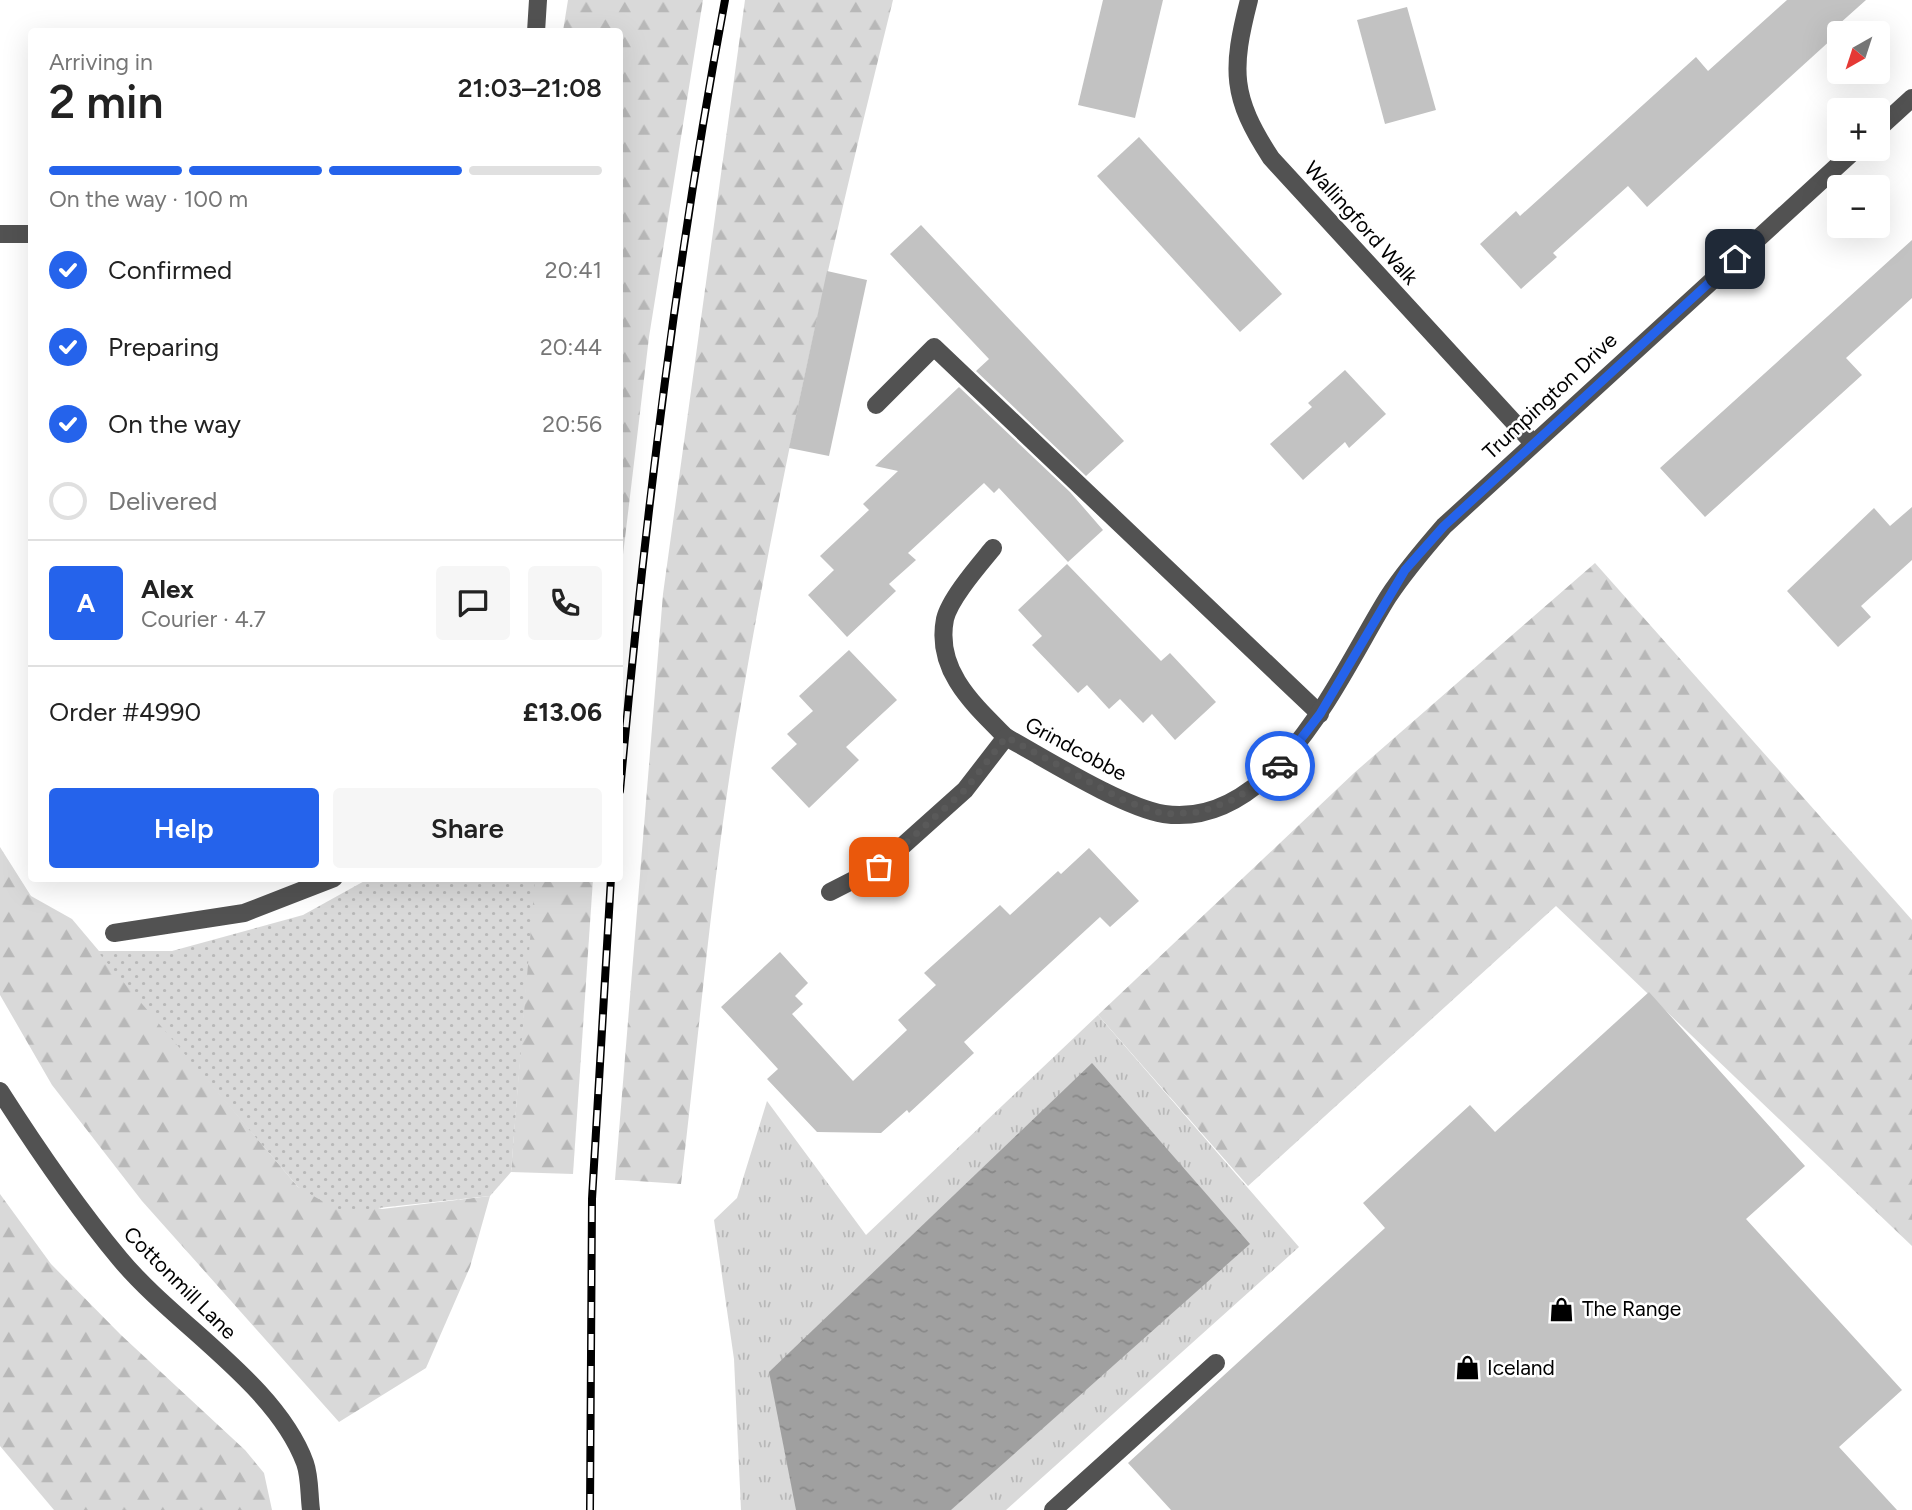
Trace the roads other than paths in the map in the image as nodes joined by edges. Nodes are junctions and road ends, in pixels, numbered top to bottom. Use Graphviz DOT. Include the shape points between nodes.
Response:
graph roads {
  1 [pos="537,0"];
  2 [pos="1249,0"];
  3 [pos="536,28"];
  4 [pos="1912,98"];
  5 [pos="1890,118"];
  6 [pos="1843,161"];
  7 [pos="0,234"];
  8 [pos="28,234"];
  9 [pos="876,405"];
  10 [pos="1532,442"];
  11 [pos="993,548"];
  12 [pos="1320,714"];
  13 [pos="1006,737"];
  14 [pos="323,882"];
  15 [pos="830,892"];
  16 [pos="114,933"];
  17 [pos="0,1091"];
  18 [pos="1216,1363"];
  19 [pos="311,1510"];
  20 [pos="1053,1510"];
  1 -- 3 [label="street"];
  2 -- 10 [label="street, Wallingford Walk" via="1236,69 1239,97 1251,127 1271,158"];
  4 -- 5 [label="street"];
  6 -- 10 [label="street, Trumpington Drive"];
  7 -- 8 [label="street"];
  9 -- 12 [label="street" via="934,347"];
  10 -- 12 [label="street, Trumpington Drive" via="1405,570"];
  11 -- 13 [label="street" via="946,617 945,659 965,696"];
  12 -- 13 [label="street, Grindcobbe" via="1276,770 1237,798 1201,812 1164,814 1125,801"];
  13 -- 15 [label="street, Grindcobbe" via="965,790 879,867"];
  14 -- 16 [label="street" via="244,912"];
  17 -- 19 [label="street, Cottonmill Lane" via="121,1261 240,1374 287,1426 306,1464"];
  18 -- 20 [label="street"];
}
